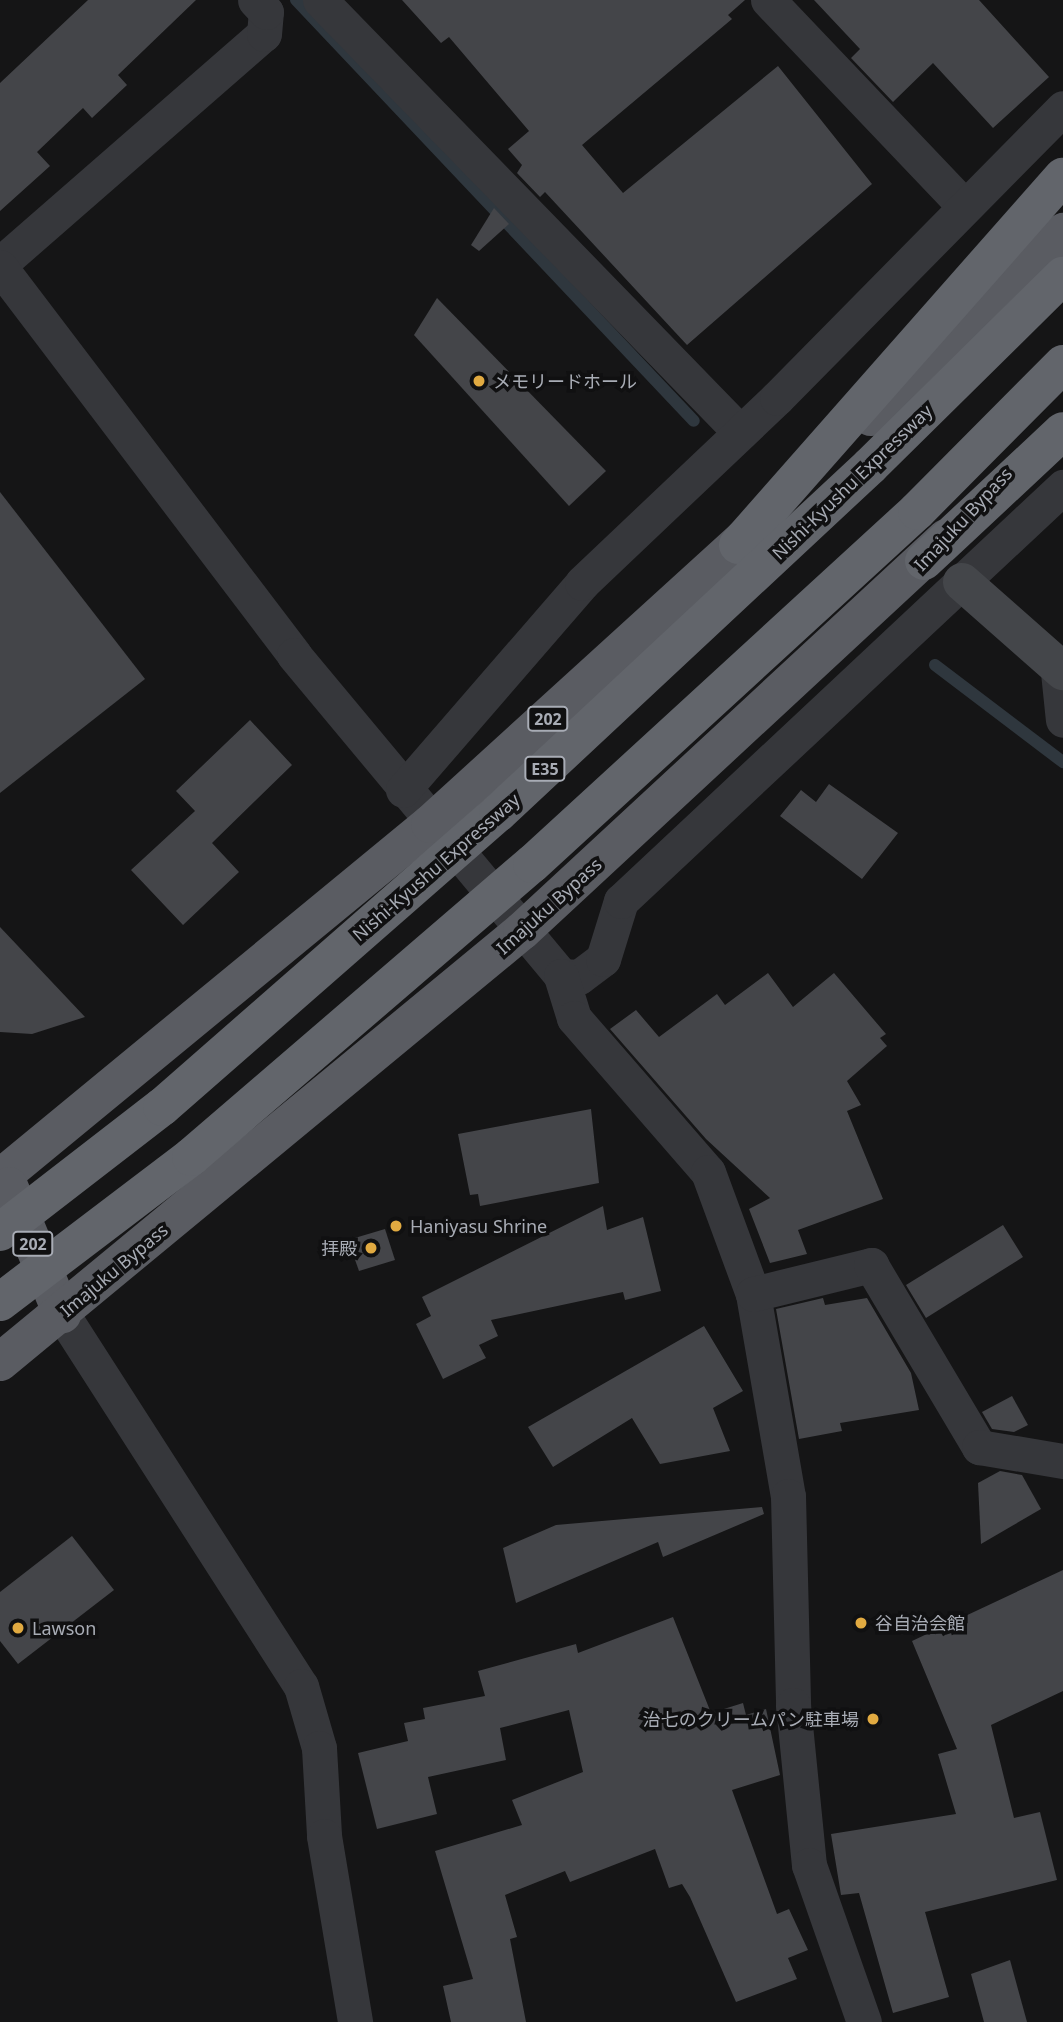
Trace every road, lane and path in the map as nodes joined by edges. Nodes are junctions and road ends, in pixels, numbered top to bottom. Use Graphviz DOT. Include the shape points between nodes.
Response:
graph roads {
  1 [pos="255,0"];
  2 [pos="320,0"];
  3 [pos="768,0"];
  4 [pos="1063,108"];
  5 [pos="1062,178"];
  6 [pos="962,204"];
  7 [pos="1063,232"];
  8 [pos="0,265"];
  9 [pos="1063,276"];
  10 [pos="1063,364"];
  11 [pos="1063,412"];
  12 [pos="1063,431"];
  13 [pos="740,432"];
  14 [pos="1063,487"];
  15 [pos="738,545"];
  16 [pos="924,561"];
  17 [pos="961,582"];
  18 [pos="1060,672"];
  19 [pos="1063,720"];
  20 [pos="403,790"];
  21 [pos="430,824"];
  22 [pos="522,931"];
  23 [pos="561,976"];
  24 [pos="1,1173"];
  25 [pos="0,1232"];
  26 [pos="753,1294"];
  27 [pos="0,1302"];
  28 [pos="62,1314"];
  29 [pos="0,1362"];
  30 [pos="1063,1461"];
  31 [pos="355,2022"];
  32 [pos="864,2022"];
  1 -- 8 [label="street" via="267,12 264,34"];
  2 -- 13 [label="street"];
  3 -- 6 [label="street"];
  4 -- 6 [label="street"];
  5 -- 15 [label="highway"];
  6 -- 13 [label="street"];
  7 -- 15 [label="highway, 202"];
  8 -- 20 [label="street"];
  9 -- 25 [label="highway, Nishi-Kyushu Expressway / E35, bridge" via="870,466 498,813 162,1107"];
  10 -- 27 [label="highway, bridge" via="916,511 532,864 191,1157"];
  11 -- 16 [label="highway, Imajuku Bypass"];
  12 -- 16 [label="highway"];
  13 -- 20 [label="street" via="582,583"];
  14 -- 17 [label="street"];
  15 -- 21 [label="highway, 202"];
  16 -- 22 [label="highway, Imajuku Bypass"];
  17 -- 18 [label="main road"];
  17 -- 23 [label="street" via="621,901 603,959 579,977"];
  18 -- 19 [label="street"];
  20 -- 21 [label="street"];
  21 -- 22 [label="street"];
  21 -- 24 [label="highway, 202"];
  22 -- 23 [label="street"];
  22 -- 28 [label="highway, Imajuku Bypass"];
  23 -- 26 [label="street" via="574,1018 708,1172"];
  24 -- 28 [label="highway, 202"];
  26 -- 30 [label="street" via="871,1265 979,1447"];
  26 -- 32 [label="street" via="788,1496 793,1705 809,1865"];
  28 -- 29 [label="highway, Imajuku Bypass"];
  28 -- 31 [label="street" via="301,1686 319,1748 324,1836"];
}
